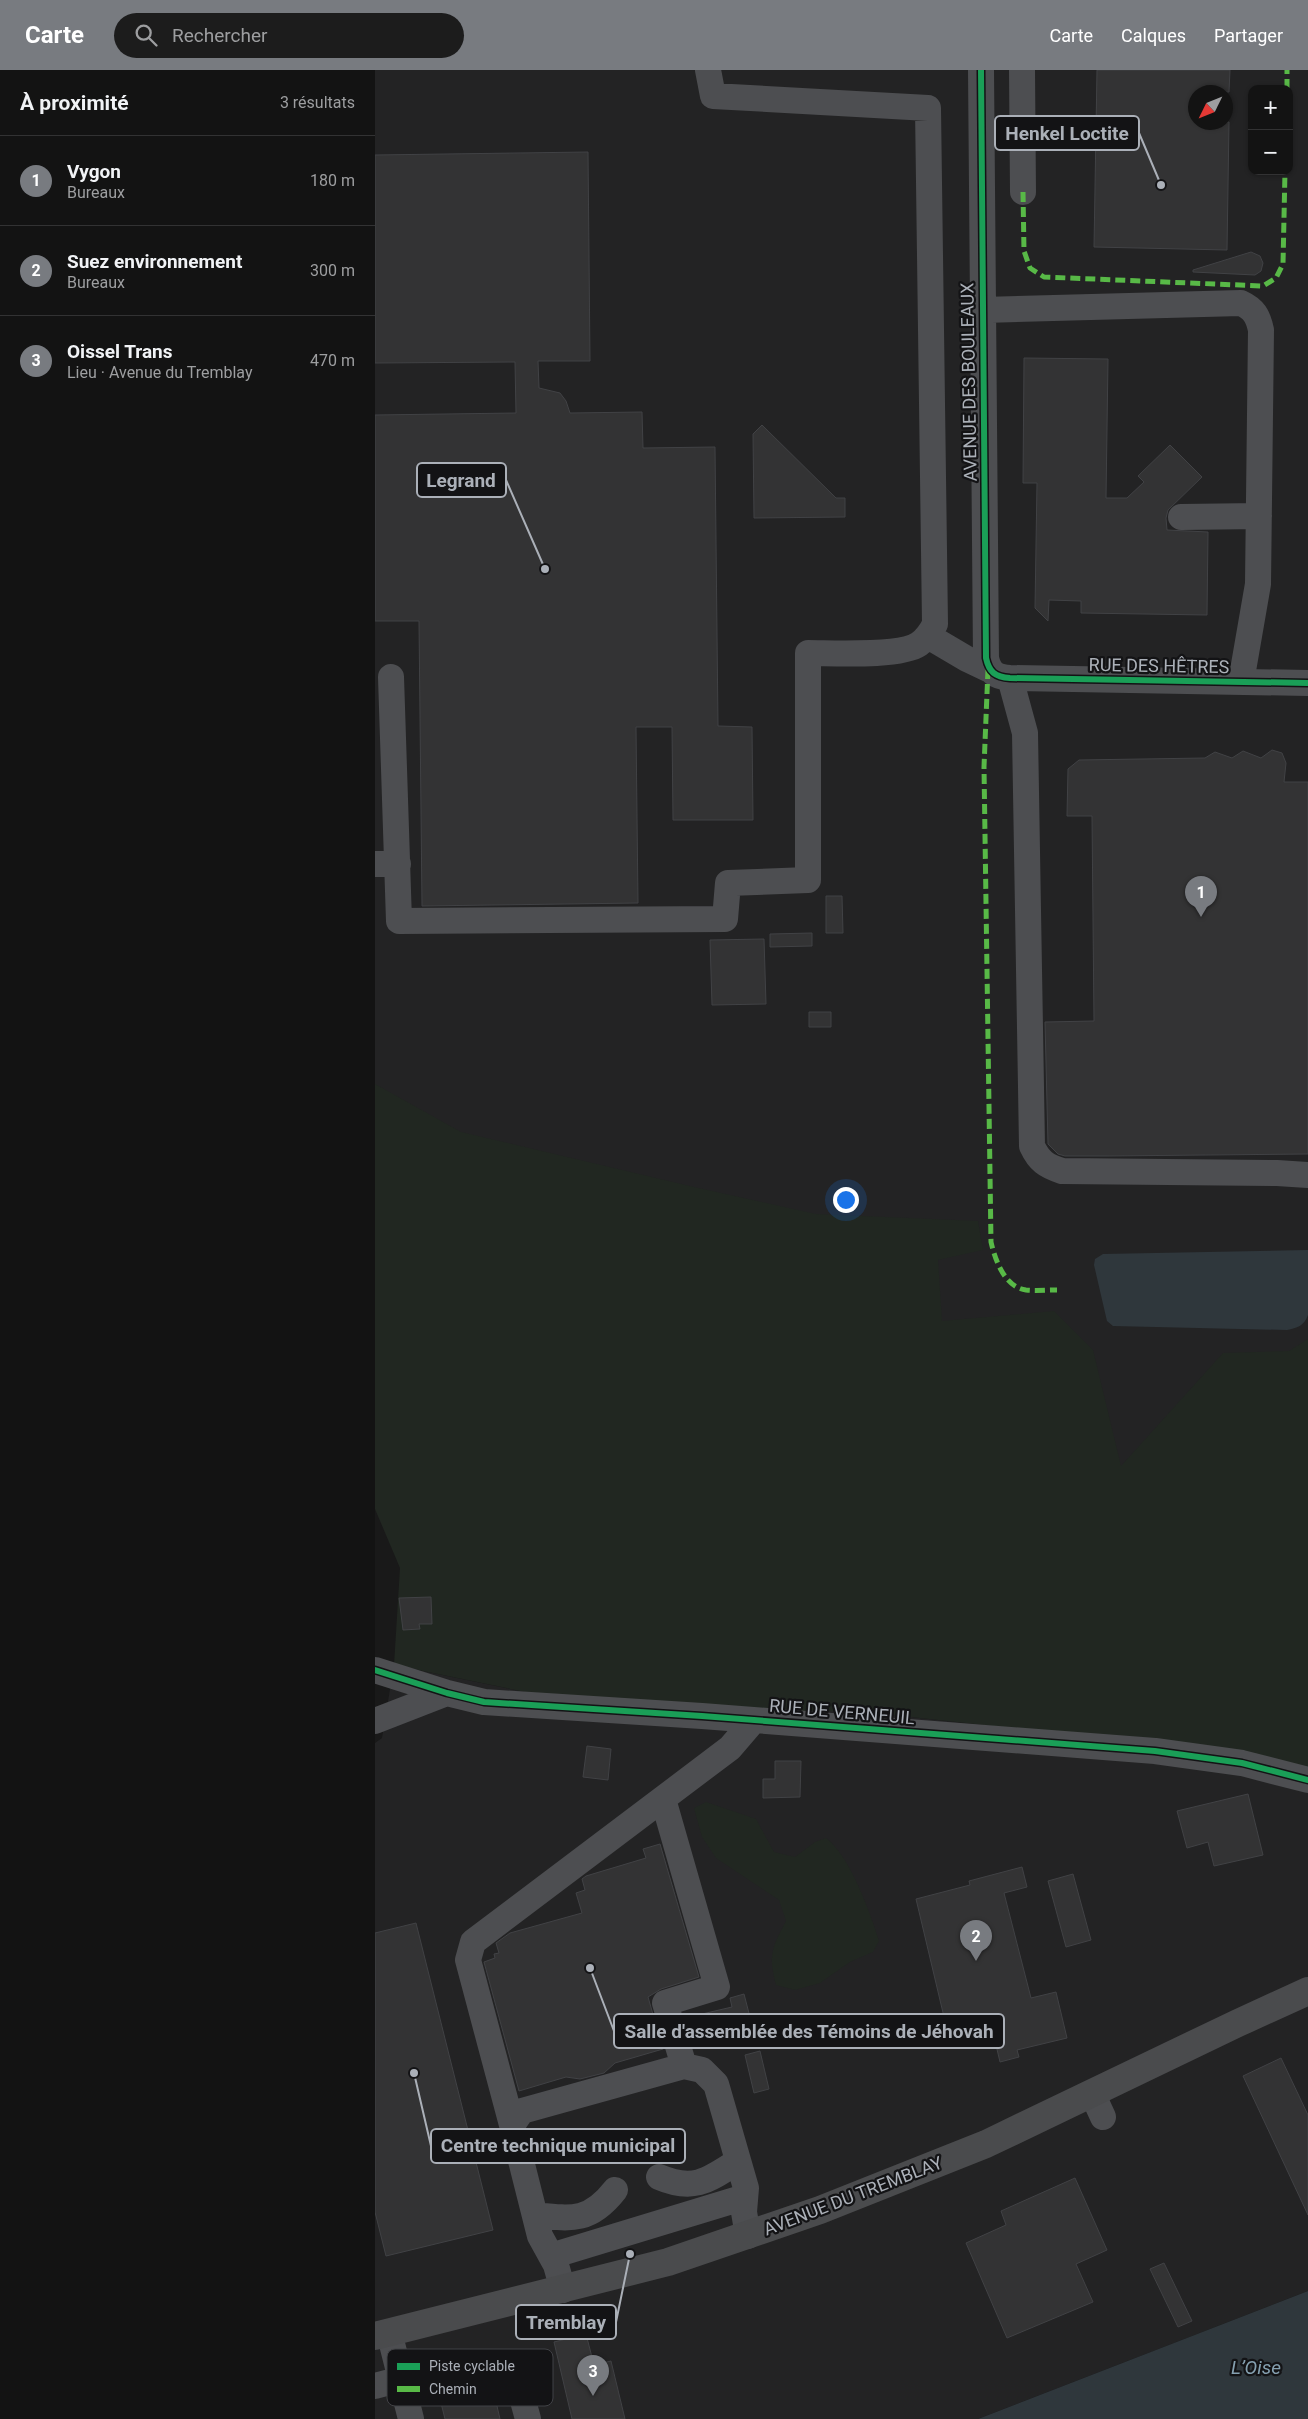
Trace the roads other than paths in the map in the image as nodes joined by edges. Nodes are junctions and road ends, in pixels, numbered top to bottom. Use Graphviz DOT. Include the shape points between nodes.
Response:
graph roads {
  1 [pos="708,70"];
  2 [pos="981,70"];
  3 [pos="1022,70"];
  4 [pos="1023,192"];
  5 [pos="983,310"];
  6 [pos="1259,516"];
  7 [pos="1181,517"];
  8 [pos="929,636"];
  9 [pos="999,674"];
  10 [pos="391,677"];
  11 [pos="1241,682"];
  12 [pos="1308,683"];
  13 [pos="386,864"];
  14 [pos="1308,1175"];
  15 [pos="375,1670"];
  16 [pos="447,1693"];
  17 [pos="754,1720"];
  18 [pos="375,1721"];
  19 [pos="1308,1780"];
  20 [pos="663,1799"];
  21 [pos="1308,1991"];
  22 [pos="684,2066"];
  23 [pos="512,2125"];
  24 [pos="739,2161"];
  25 [pos="659,2177"];
  26 [pos="615,2190"];
  27 [pos="745,2197"];
  28 [pos="535,2215"];
  29 [pos="748,2236"];
  30 [pos="551,2256"];
  31 [pos="563,2290"];
  32 [pos="382,2334"];
  33 [pos="388,2349"];
  34 [pos="375,2386"];
  35 [pos="387,2391"];
  36 [pos="524,2406"];
  37 [pos="528,2419"];
  1 -- 8 [label="street" via="713,96 928,108 935,624"];
  2 -- 5 [label="street, AVENUE DES BOULEAUX"];
  3 -- 4 [label="street"];
  5 -- 6 [label="street" via="1241,303 1252,308 1261,330"];
  5 -- 9 [label="street, AVENUE DES BOULEAUX" via="986,658"];
  6 -- 7 [label="street"];
  6 -- 11 [label="street" via="1258,584"];
  8 -- 9 [label="street"];
  8 -- 13 [label="street" via="900,651 808,653 808,880 728,883 725,919 399,921"];
  9 -- 11 [label="street, RUE DES HÊTRES"];
  9 -- 14 [label="street, AVENUE DES BOULEAUX" via="1025,733 1032,1146 1039,1160 1062,1171"];
  10 -- 13 [label="street"];
  11 -- 12 [label="street, RUE DES HÊTRES"];
  15 -- 16 [label="street, RUE DE VERNEUIL"];
  16 -- 17 [label="street, RUE DE VERNEUIL" via="484,1702"];
  16 -- 18 [label="street"];
  17 -- 19 [label="street, RUE DE VERNEUIL" via="1190,1755 1242,1763"];
  17 -- 20 [label="street" via="731,1748"];
  20 -- 22 [label="street" via="717,1987 665,2003"];
  20 -- 23 [label="street" via="473,1942 468,1960"];
  21 -- 29 [label="main road, AVENUE DU TREMBLAY" via="1097,2105"];
  22 -- 23 [label="street" via="522,2111"];
  22 -- 24 [label="street" via="702,2070 716,2084"];
  23 -- 28 [label="street"];
  24 -- 25 [label="street" via="707,2181 688,2186"];
  24 -- 27 [label="street"];
  26 -- 28 [label="street" via="592,2213 565,2218"];
  27 -- 29 [label="street"];
  27 -- 30 [label="street"];
  28 -- 30 [label="street" via="540,2236"];
  29 -- 31 [label="main road, AVENUE DU TREMBLAY" via="668,2262"];
  30 -- 31 [label="street"];
  31 -- 32 [label="main road, AVENUE DU TREMBLAY"];
  32 -- 33 [label="street"];
  34 -- 35 [label="street"];
  36 -- 37 [label="street"];
}
